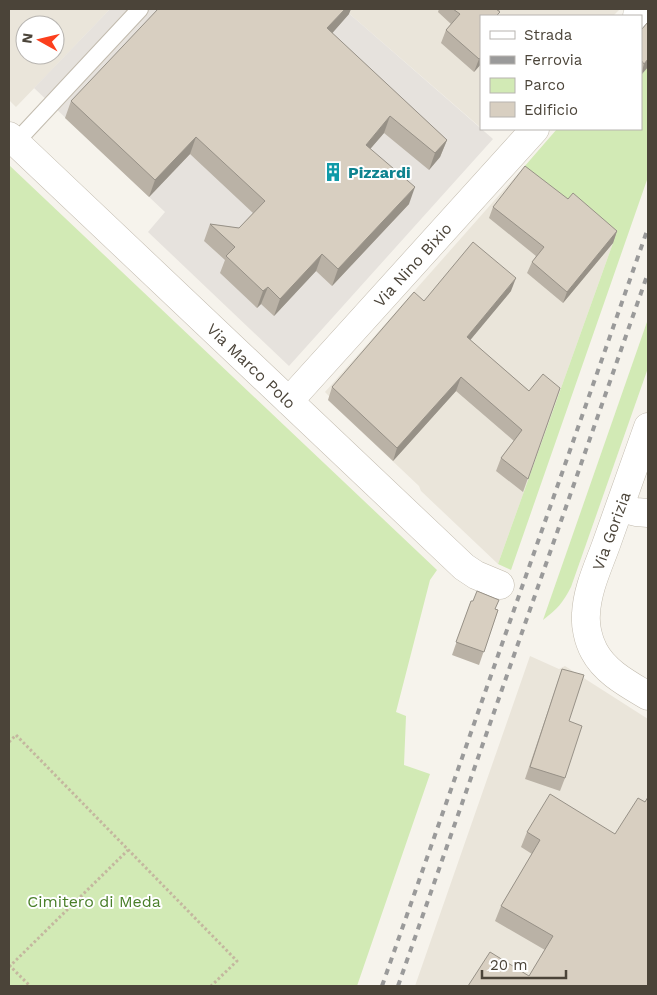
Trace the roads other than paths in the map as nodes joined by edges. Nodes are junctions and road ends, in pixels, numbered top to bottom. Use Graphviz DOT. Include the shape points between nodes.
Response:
graph roads {
  1 [pos="140,9"];
  2 [pos="534,130"];
  3 [pos="12,139"];
  4 [pos="289,401"];
  5 [pos="648,427"];
  6 [pos="620,508"];
  7 [pos="648,513"];
  8 [pos="500,585"];
  9 [pos="648,696"];
  1 -- 3 [label="lane"];
  2 -- 4 [label="street, Via Nino Bixio"];
  3 -- 4 [label="street, Via Marco Polo"];
  4 -- 8 [label="street, Via Marco Polo" via="469,572"];
  5 -- 6 [label="street, Via Gorizia"];
  6 -- 7 [label="street"];
  6 -- 9 [label="street, Via Gorizia" via="588,599 586,620 593,650 610,671"];
}
